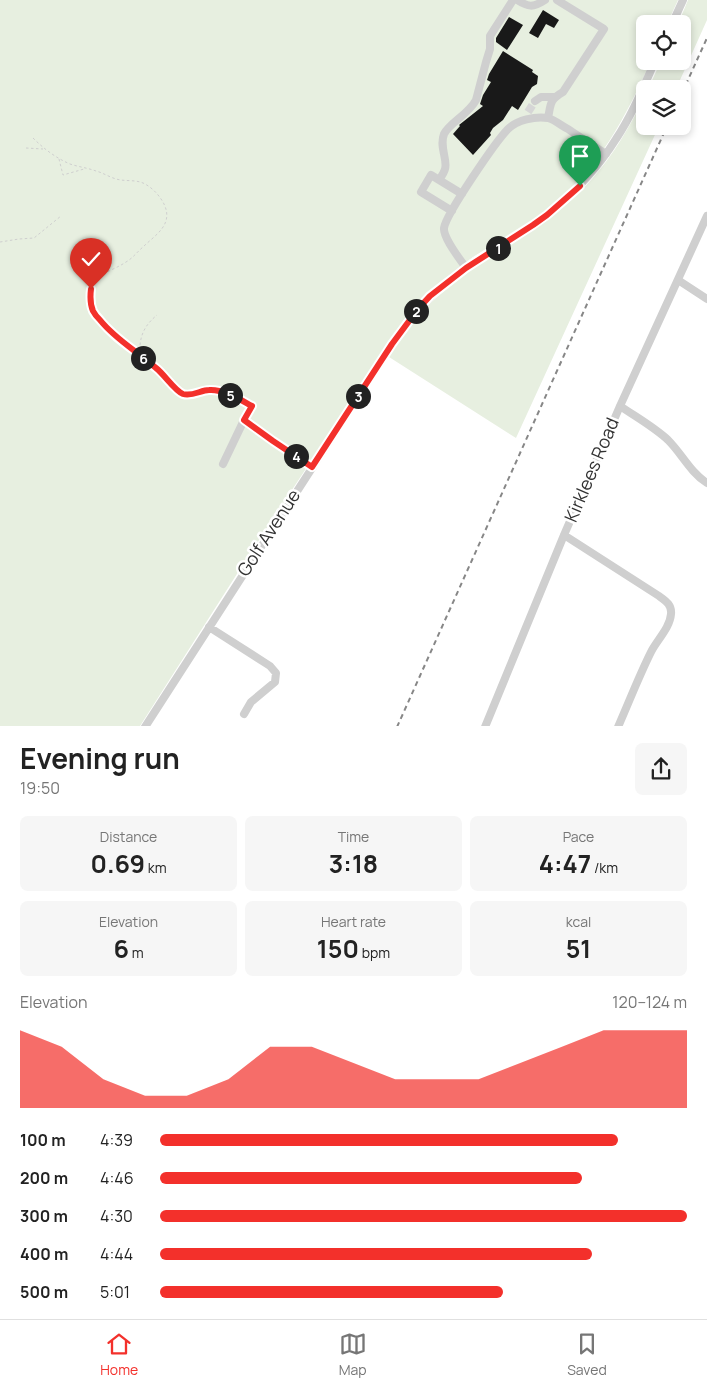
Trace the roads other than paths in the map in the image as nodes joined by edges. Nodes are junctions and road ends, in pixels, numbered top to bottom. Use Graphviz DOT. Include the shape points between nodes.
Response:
graph roads {
  1 [pos="515,0"];
  2 [pos="545,0"];
  3 [pos="557,0"];
  4 [pos="683,0"];
  5 [pos="676,15"];
  6 [pos="651,70"];
  7 [pos="554,97"];
  8 [pos="535,101"];
  9 [pos="548,118"];
  10 [pos="606,154"];
  11 [pos="439,180"];
  12 [pos="462,194"];
  13 [pos="452,211"];
  14 [pos="707,216"];
  15 [pos="466,268"];
  16 [pos="678,280"];
  17 [pos="707,299"];
  18 [pos="222,392"];
  19 [pos="620,406"];
  20 [pos="244,420"];
  21 [pos="223,464"];
  22 [pos="312,467"];
  23 [pos="707,483"];
  24 [pos="564,535"];
  25 [pos="209,627"];
  26 [pos="244,714"];
  27 [pos="145,726"];
  28 [pos="485,726"];
  29 [pos="618,726"];
  1 -- 2 [label="street" via="534,6"];
  1 -- 11 [label="street" via="490,36 490,49 476,100 444,135 445,169"];
  3 -- 7 [label="street" via="604,28 563,92"];
  4 -- 5 [label="street"];
  6 -- 10 [label="street, Golf Avenue" via="625,125"];
  7 -- 8 [label="street" via="541,97"];
  7 -- 9 [label="street"];
  9 -- 10 [label="street"];
  9 -- 12 [label="street" via="527,116 509,129"];
  10 -- 15 [label="street, Golf Avenue" via="580,186 547,215"];
  11 -- 12 [label="street"];
  11 -- 13 [label="street" via="431,175 421,192"];
  12 -- 13 [label="street"];
  13 -- 15 [label="street" via="444,228 446,237"];
  14 -- 16 [label="street, Kirklees Road"];
  15 -- 22 [label="street, Golf Avenue" via="430,296 406,324"];
  16 -- 17 [label="street"];
  16 -- 19 [label="street, Kirklees Road"];
  18 -- 20 [label="street" via="252,406"];
  19 -- 23 [label="street" via="664,436 692,471"];
  19 -- 24 [label="street, Kirklees Road"];
  20 -- 21 [label="street"];
  20 -- 22 [label="street"];
  22 -- 25 [label="street, Golf Avenue"];
  24 -- 28 [label="street, Kirklees Road"];
  24 -- 29 [label="street" via="660,596 670,607 668,626 652,650"];
  25 -- 26 [label="street" via="276,673 275,682 251,702"];
  25 -- 27 [label="street, Golf Avenue"];
}
